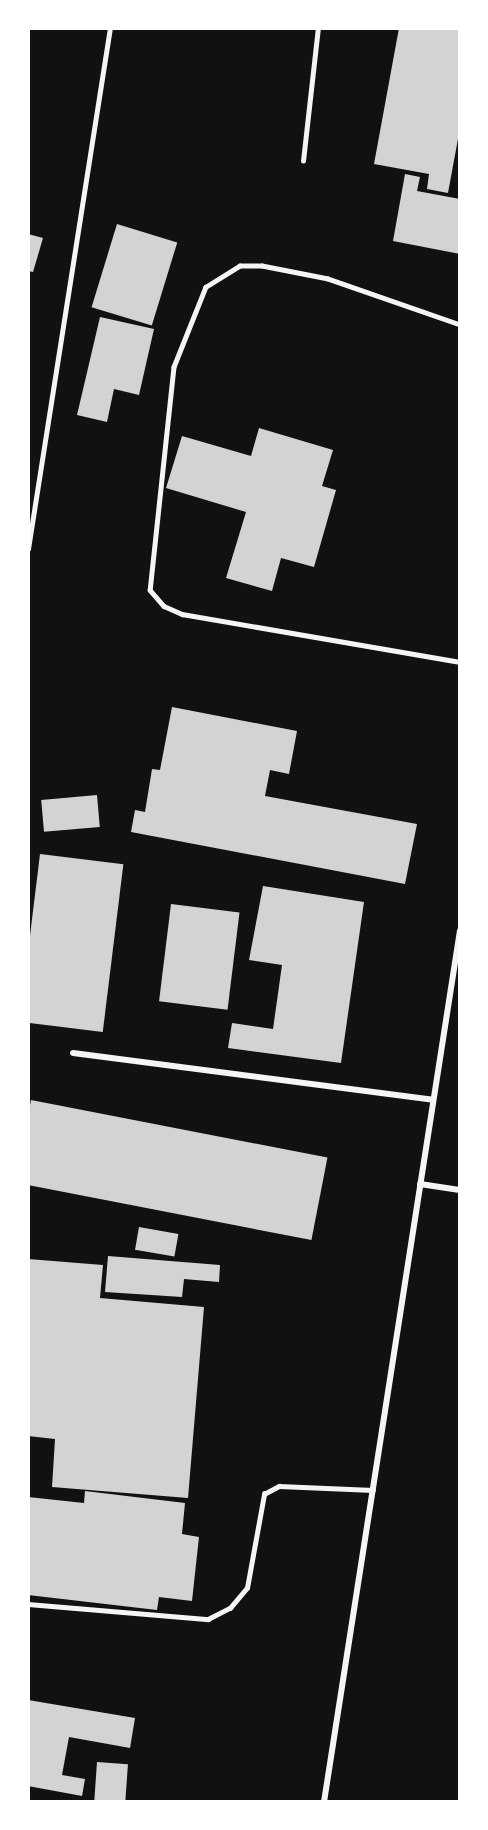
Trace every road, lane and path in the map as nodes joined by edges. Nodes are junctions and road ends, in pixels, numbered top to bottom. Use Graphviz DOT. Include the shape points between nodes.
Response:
graph roads {
  1 [pos="110,28"];
  2 [pos="318,28"];
  3 [pos="303,161"];
  4 [pos="459,325"];
  5 [pos="28,549"];
  6 [pos="459,662"];
  7 [pos="459,931"];
  8 [pos="73,1053"];
  9 [pos="433,1101"];
  10 [pos="420,1184"];
  11 [pos="459,1190"];
  12 [pos="373,1490"];
  13 [pos="28,1604"];
  14 [pos="324,1802"];
  1 -- 5 [label="lane"];
  2 -- 3 [label="lane"];
  4 -- 6 [label="lane" via="328,279 262,266 240,266 206,287 174,368 150,590 164,606 182,614"];
  7 -- 9 [label="street"];
  8 -- 9 [label="street"];
  9 -- 10 [label="street"];
  10 -- 11 [label="street"];
  10 -- 12 [label="street"];
  12 -- 13 [label="lane" via="279,1486 264,1494 247,1588 230,1608 208,1619"];
  12 -- 14 [label="street"];
}
